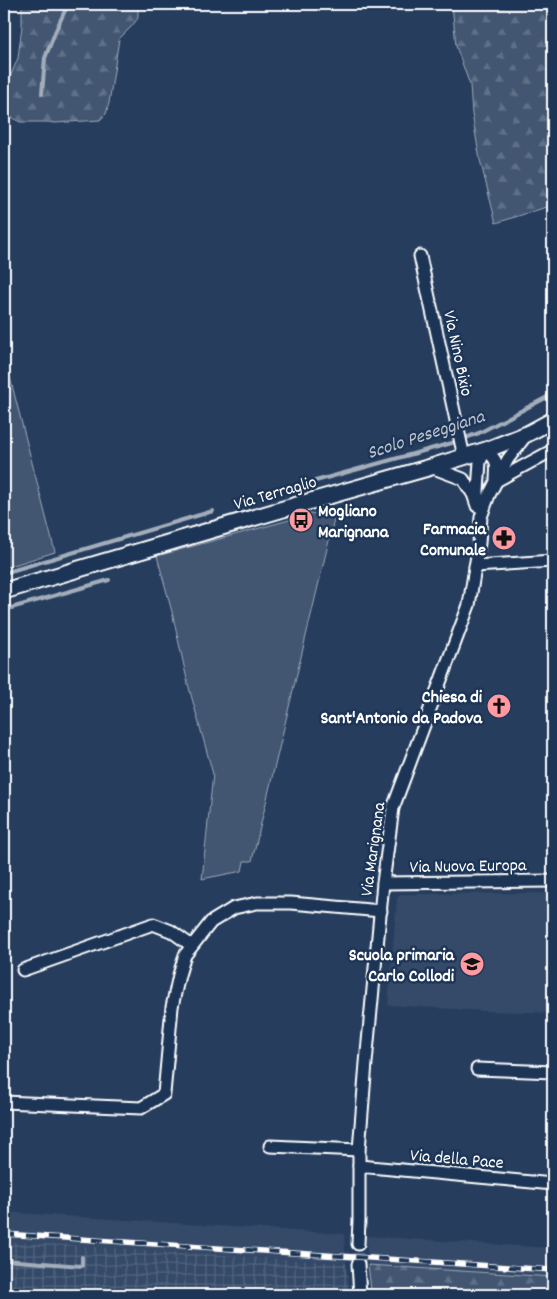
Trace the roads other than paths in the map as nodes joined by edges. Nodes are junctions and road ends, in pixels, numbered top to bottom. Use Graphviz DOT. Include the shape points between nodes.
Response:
graph roads {
  1 [pos="420,256"];
  2 [pos="553,420"];
  3 [pos="527,434"];
  4 [pos="486,450"];
  5 [pos="553,450"];
  6 [pos="462,452"];
  7 [pos="431,467"];
  8 [pos="496,481"];
  9 [pos="477,506"];
  10 [pos="481,517"];
  11 [pos="553,561"];
  12 [pos="475,566"];
  13 [pos="4,591"];
  14 [pos="553,881"];
  15 [pos="383,883"];
  16 [pos="381,911"];
  17 [pos="192,946"];
  18 [pos="23,970"];
  19 [pos="477,1069"];
  20 [pos="553,1072"];
  21 [pos="4,1102"];
  22 [pos="270,1146"];
  23 [pos="359,1150"];
  24 [pos="359,1166"];
  25 [pos="553,1184"];
  26 [pos="358,1244"];
  27 [pos="358,1264"];
  28 [pos="360,1295"];
  1 -- 6 [label="street, Via Nino Bixio"];
  2 -- 3 [label="main road, Via Terraglio"];
  3 -- 4 [label="main road, Via Terraglio"];
  3 -- 8 [label="street, Via Marignana"];
  4 -- 6 [label="main road, Via Terraglio"];
  4 -- 8 [label="street, Via Marignana" via="496,459"];
  4 -- 9 [label="street, Via Marignana" via="480,461"];
  5 -- 8 [label="street"];
  6 -- 7 [label="main road, Via Terraglio"];
  7 -- 9 [label="street, Via Marignana" via="463,479 474,494"];
  7 -- 13 [label="main road, Via Terraglio"];
  8 -- 10 [label="street, Via Marignana"];
  9 -- 10 [label="street, Via Marignana"];
  10 -- 12 [label="street, Via Marignana"];
  11 -- 12 [label="street"];
  12 -- 15 [label="street, Via Marignana" via="469,605 393,808"];
  14 -- 15 [label="street, Via Nuova Europa"];
  15 -- 16 [label="street, Via Marignana"];
  16 -- 17 [label="street" via="257,903 234,908 211,922"];
  16 -- 23 [label="street, Via Marignana"];
  17 -- 18 [label="street" via="171,931 153,924"];
  17 -- 21 [label="street" via="179,975 172,1007 164,1094 141,1108"];
  19 -- 20 [label="street"];
  22 -- 23 [label="street"];
  23 -- 24 [label="street, Via Marignana"];
  24 -- 25 [label="street, Via della Pace"];
  24 -- 26 [label="street, Via Marignana"];
  27 -- 28 [label="street"];
}
